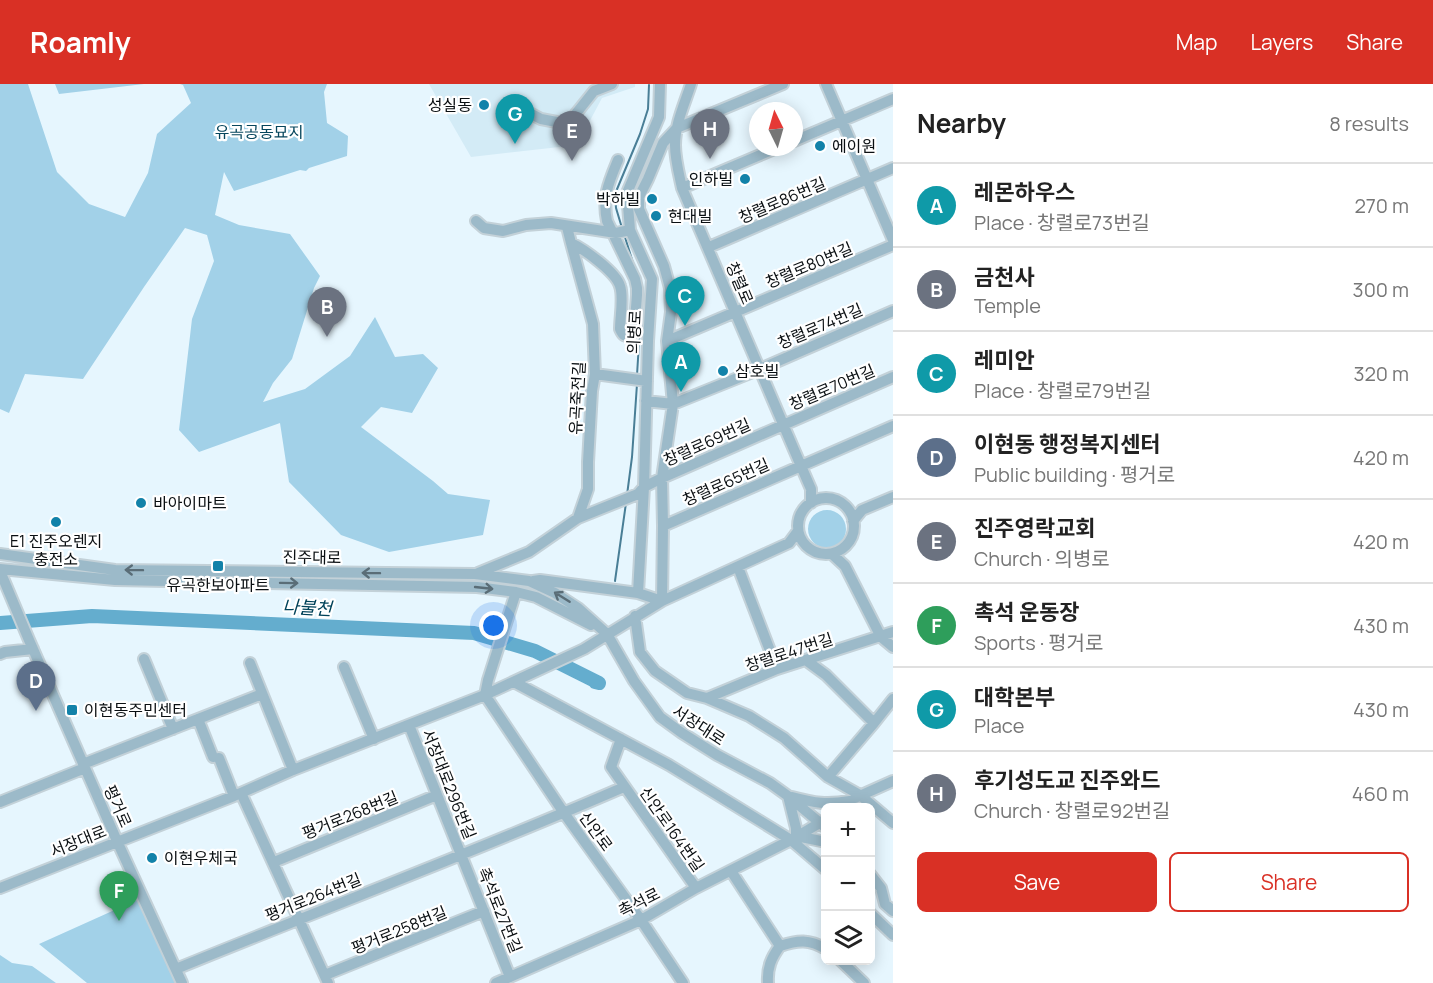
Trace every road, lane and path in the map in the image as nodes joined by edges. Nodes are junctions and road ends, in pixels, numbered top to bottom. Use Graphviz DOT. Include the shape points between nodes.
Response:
graph roads {
  1 [pos="612,84"];
  2 [pos="660,84"];
  3 [pos="691,84"];
  4 [pos="783,84"];
  5 [pos="826,84"];
  6 [pos="893,99"];
  7 [pos="518,107"];
  8 [pos="842,121"];
  9 [pos="677,128"];
  10 [pos="803,137"];
  11 [pos="758,156"];
  12 [pos="618,160"];
  13 [pos="893,168"];
  14 [pos="868,180"];
  15 [pos="682,188"];
  16 [pos="476,221"];
  17 [pos="567,226"];
  18 [pos="622,232"];
  19 [pos="893,240"];
  20 [pos="570,243"];
  21 [pos="893,245"];
  22 [pos="709,247"];
  23 [pos="893,311"];
  24 [pos="736,312"];
  25 [pos="668,341"];
  26 [pos="760,369"];
  27 [pos="595,374"];
  28 [pos="893,377"];
  29 [pos="646,380"];
  30 [pos="646,401"];
  31 [pos="673,404"];
  32 [pos="783,425"];
  33 [pos="893,426"];
  34 [pos="801,466"];
  35 [pos="662,478"];
  36 [pos="811,489"];
  37 [pos="641,490"];
  38 [pos="893,497"];
  39 [pos="824,499"];
  40 [pos="811,503"];
  41 [pos="848,508"];
  42 [pos="862,510"];
  43 [pos="578,518"];
  44 [pos="854,521"];
  45 [pos="663,526"];
  46 [pos="798,531"];
  47 [pos="789,543"];
  48 [pos="804,544"];
  49 [pos="837,551"];
  50 [pos="0,554"];
  51 [pos="738,567"];
  52 [pos="0,570"];
  53 [pos="475,574"];
  54 [pos="530,581"];
  55 [pos="516,592"];
  56 [pos="638,592"];
  57 [pos="662,600"];
  58 [pos="635,616"];
  59 [pos="893,632"];
  60 [pos="607,634"];
  61 [pos="881,637"];
  62 [pos="31,645"];
  63 [pos="893,648"];
  64 [pos="0,654"];
  65 [pos="144,659"];
  66 [pos="807,661"];
  67 [pos="250,663"];
  68 [pos="344,667"];
  69 [pos="777,669"];
  70 [pos="514,682"];
  71 [pos="262,694"];
  72 [pos="485,695"];
  73 [pos="707,698"];
  74 [pos="893,699"];
  75 [pos="198,719"];
  76 [pos="874,723"];
  77 [pos="409,725"];
  78 [pos="173,729"];
  79 [pos="374,739"];
  80 [pos="621,739"];
  81 [pos="84,766"];
  82 [pos="293,770"];
  83 [pos="828,777"];
  84 [pos="893,782"];
  85 [pos="624,786"];
  86 [pos="237,794"];
  87 [pos="437,795"];
  88 [pos="788,796"];
  89 [pos="0,802"];
  90 [pos="852,802"];
  91 [pos="564,813"];
  92 [pos="821,821"];
  93 [pos="893,823"];
  94 [pos="821,824"];
  95 [pos="794,838"];
  96 [pos="117,841"];
  97 [pos="821,841"];
  98 [pos="461,854"];
  99 [pos="274,862"];
  100 [pos="821,866"];
  101 [pos="731,871"];
  102 [pos="875,880"];
  103 [pos="0,888"];
  104 [pos="696,888"];
  105 [pos="881,888"];
  106 [pos="893,891"];
  107 [pos="484,911"];
  108 [pos="893,911"];
  109 [pos="875,918"];
  110 [pos="298,919"];
  111 [pos="641,920"];
  112 [pos="893,935"];
  113 [pos="780,946"];
  114 [pos="821,946"];
  115 [pos="845,965"];
  116 [pos="176,969"];
  117 [pos="510,977"];
  118 [pos="326,979"];
  119 [pos="182,983"];
  120 [pos="496,983"];
  121 [pos="683,983"];
  122 [pos="768,983"];
  123 [pos="864,983"];
  1 -- 7 [label="street" via="594,91 570,121 562,123 541,119"];
  2 -- 18 [label="street, 의병로" via="659,117 627,193"];
  3 -- 9 [label="street, 창렬로"];
  4 -- 9 [label="street"];
  5 -- 8 [label="street"];
  6 -- 8 [label="street"];
  8 -- 10 [label="street"];
  8 -- 14 [label="street"];
  9 -- 15 [label="street, 창렬로" via="675,144"];
  9 -- 25 [label="street" via="663,143 639,197 639,209 664,266 669,288"];
  11 -- 15 [label="street"];
  12 -- 18 [label="street" via="607,186 605,213 607,221"];
  13 -- 14 [label="street, 창렬로86번길"];
  14 -- 19 [label="street"];
  14 -- 22 [label="street, 창렬로86번길"];
  15 -- 22 [label="street, 창렬로"];
  16 -- 17 [label="street" via="484,228 503,231 551,223"];
  17 -- 18 [label="street"];
  17 -- 20 [label="street, 유곡죽전길"];
  18 -- 20 [label="street" via="637,288 632,336 625,337 620,329 618,282 581,248"];
  18 -- 29 [label="street, 의병로" via="652,279"];
  20 -- 27 [label="street, 유곡죽전길" via="593,324"];
  21 -- 24 [label="street, 창렬로80번길"];
  22 -- 24 [label="street, 창렬로"];
  23 -- 26 [label="street, 창렬로74번길"];
  24 -- 25 [label="street, 창렬로80번길"];
  24 -- 26 [label="street, 창렬로"];
  25 -- 31 [label="street"];
  26 -- 31 [label="street, 창렬로74번길"];
  26 -- 32 [label="street, 창렬로"];
  27 -- 29 [label="street"];
  27 -- 43 [label="street, 유곡죽전길" via="588,489"];
  28 -- 32 [label="street, 창렬로70번길"];
  29 -- 30 [label="street, 의병로"];
  30 -- 31 [label="street"];
  30 -- 37 [label="street, 의병로"];
  31 -- 35 [label="street"];
  32 -- 34 [label="street, 창렬로"];
  32 -- 35 [label="street, 창렬로69번길"];
  33 -- 34 [label="street, 창렬로65번길"];
  34 -- 36 [label="street, 창렬로"];
  34 -- 45 [label="street, 창렬로65번길"];
  35 -- 37 [label="street, 창렬로69번길"];
  35 -- 45 [label="street"];
  36 -- 39 [label="street"];
  36 -- 40 [label="street"];
  37 -- 43 [label="street, 창렬로69번길"];
  37 -- 56 [label="street, 의병로"];
  38 -- 42 [label="street"];
  39 -- 40 [label="street"];
  39 -- 41 [label="street"];
  40 -- 46 [label="street" via="802,512"];
  41 -- 42 [label="street"];
  41 -- 44 [label="street"];
  42 -- 44 [label="street"];
  43 -- 53 [label="street" via="529,552"];
  44 -- 49 [label="street" via="852,537"];
  45 -- 57 [label="street"];
  46 -- 47 [label="street"];
  46 -- 48 [label="street"];
  47 -- 48 [label="street"];
  47 -- 51 [label="street"];
  48 -- 49 [label="street" via="816,553"];
  49 -- 61 [label="street"];
  53 -- 50 [label="street, 진주대로, one-way" via="115,570"];
  51 -- 57 [label="street"];
  51 -- 69 [label="street"];
  52 -- 55 [label="street, 진주대로, one-way" via="115,580 446,586"];
  52 -- 62 [label="street, 평거로"];
  53 -- 54 [label="street, 진주대로"];
  54 -- 56 [label="street"];
  60 -- 54 [label="street, 진주대로, one-way" via="578,608"];
  55 -- 60 [label="street, 진주대로" via="536,597"];
  55 -- 72 [label="street"];
  56 -- 57 [label="street"];
  57 -- 58 [label="street"];
  58 -- 60 [label="street"];
  58 -- 73 [label="street" via="640,652 656,671 687,693"];
  59 -- 61 [label="street, 창렬로47번길"];
  60 -- 70 [label="street, 서장대로"];
  60 -- 88 [label="street, 서장대로" via="660,717"];
  61 -- 63 [label="street"];
  61 -- 66 [label="street, 창렬로47번길"];
  62 -- 64 [label="street"];
  62 -- 81 [label="street, 평거로"];
  65 -- 78 [label="street"];
  66 -- 69 [label="street, 창렬로47번길"];
  66 -- 76 [label="street"];
  67 -- 71 [label="street"];
  68 -- 79 [label="street"];
  69 -- 73 [label="street, 창렬로47번길"];
  70 -- 72 [label="street, 서장대로"];
  70 -- 80 [label="street"];
  71 -- 75 [label="street"];
  71 -- 82 [label="street"];
  72 -- 77 [label="street, 서장대로"];
  72 -- 91 [label="street, 신안로"];
  73 -- 83 [label="street" via="784,738"];
  74 -- 76 [label="street"];
  75 -- 78 [label="street"];
  75 -- 86 [label="street"];
  76 -- 83 [label="street"];
  77 -- 79 [label="street, 서장대로"];
  77 -- 87 [label="street, 서장대로296번길"];
  78 -- 81 [label="street"];
  79 -- 82 [label="street, 서장대로"];
  80 -- 85 [label="street, 신안로164번길" via="611,767"];
  80 -- 95 [label="street"];
  81 -- 89 [label="street"];
  81 -- 96 [label="street, 평거로"];
  82 -- 86 [label="street, 서장대로"];
  83 -- 90 [label="street"];
  84 -- 90 [label="street"];
  85 -- 91 [label="street, 신안로164번길"];
  85 -- 104 [label="street, 신안로164번길"];
  86 -- 96 [label="street, 서장대로"];
  86 -- 99 [label="street"];
  87 -- 98 [label="street, 서장대로296번길"];
  87 -- 99 [label="street, 평거로268번길"];
  88 -- 90 [label="street" via="818,804"];
  88 -- 92 [label="street, 서장대로"];
  88 -- 95 [label="street" via="796,828"];
  90 -- 93 [label="street"];
  91 -- 98 [label="street, 신안로164번길"];
  91 -- 111 [label="street, 신안로"];
  94 -- 95 [label="street, 촉석로"];
  95 -- 97 [label="street"];
  95 -- 100 [label="street"];
  95 -- 101 [label="street, 촉석로"];
  96 -- 103 [label="street, 서장대로"];
  96 -- 116 [label="street, 평거로"];
  98 -- 107 [label="street, 촉석로27번길"];
  98 -- 110 [label="street, 평거로264번길"];
  99 -- 110 [label="street"];
  101 -- 104 [label="street, 촉석로"];
  101 -- 113 [label="street"];
  102 -- 105 [label="street"];
  104 -- 111 [label="street, 촉석로"];
  105 -- 106 [label="street"];
  105 -- 108 [label="street" via="885,904"];
  107 -- 117 [label="street, 촉석로27번길"];
  107 -- 118 [label="street, 평거로258번길"];
  109 -- 112 [label="street"];
  110 -- 116 [label="street, 평거로264번길"];
  110 -- 118 [label="street"];
  111 -- 117 [label="street, 촉석로"];
  111 -- 121 [label="street, 신안로"];
  113 -- 114 [label="street" via="805,941"];
  113 -- 122 [label="street" via="767,972"];
  115 -- 123 [label="street"];
  116 -- 119 [label="street, 평거로"];
  117 -- 120 [label="street, 촉석로"];
}
